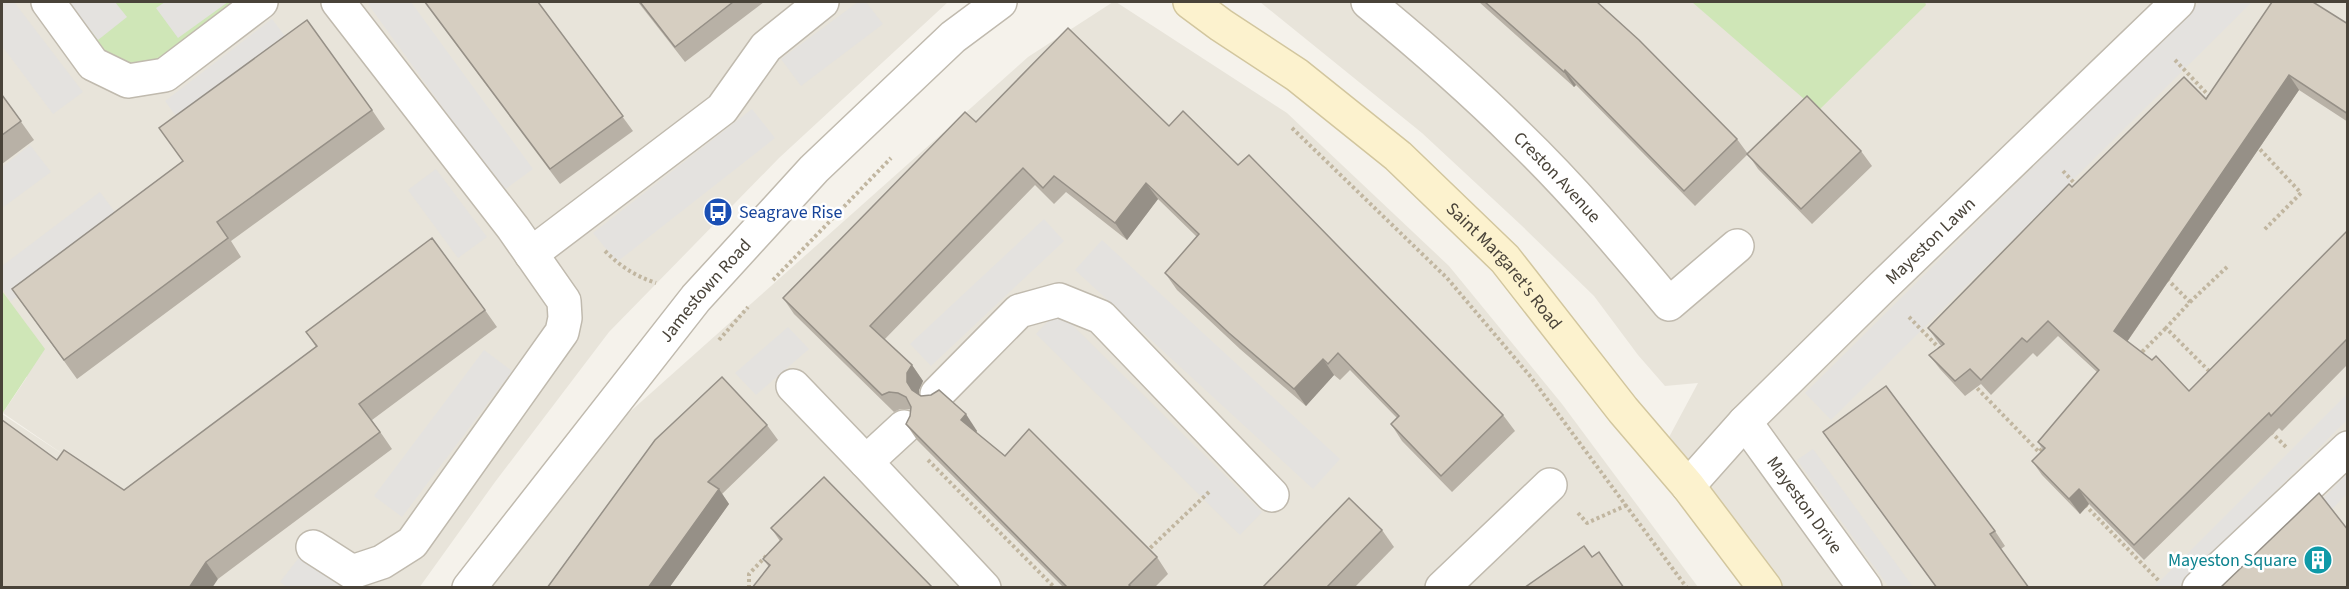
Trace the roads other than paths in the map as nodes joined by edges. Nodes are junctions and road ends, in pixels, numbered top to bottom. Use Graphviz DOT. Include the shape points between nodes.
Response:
graph roads {
  1 [pos="48,2"];
  2 [pos="261,2"];
  3 [pos="338,2"];
  4 [pos="822,2"];
  5 [pos="1000,2"];
  6 [pos="1190,2"];
  7 [pos="1368,2"];
  8 [pos="2178,2"];
  9 [pos="1737,246"];
  10 [pos="531,254"];
  11 [pos="793,386"];
  12 [pos="937,394"];
  13 [pos="1745,422"];
  14 [pos="902,429"];
  15 [pos="2348,448"];
  16 [pos="866,462"];
  17 [pos="1550,485"];
  18 [pos="1688,486"];
  19 [pos="1272,495"];
  20 [pos="313,547"];
  21 [pos="469,588"];
  22 [pos="984,588"];
  23 [pos="1442,588"];
  24 [pos="1765,588"];
  25 [pos="1864,588"];
  26 [pos="2199,588"];
  1 -- 2 [label="street" via="93,64 128,81 165,75"];
  3 -- 10 [label="street"];
  4 -- 10 [label="street" via="766,47 722,109"];
  5 -- 21 [label="street, Jamestown Road" via="953,37 814,169 696,298"];
  6 -- 18 [label="main road, Saint Margaret's Road" via="1297,75 1398,156 1497,251"];
  7 -- 9 [label="street, Creston Avenue" via="1519,136 1602,224 1669,304"];
  8 -- 13 [label="street, Mayeston Lawn"];
  10 -- 20 [label="street" via="564,302 562,333 412,543 382,562 352,572"];
  11 -- 16 [label="street"];
  12 -- 19 [label="street" via="1019,311 1059,300 1101,317"];
  13 -- 18 [label="street, Mayeston Lawn"];
  13 -- 25 [label="street, Mayeston Drive"];
  14 -- 16 [label="street"];
  15 -- 26 [label="street"];
  16 -- 22 [label="street"];
  17 -- 23 [label="street"];
  18 -- 24 [label="main road, Saint Margaret's Road"];
}
